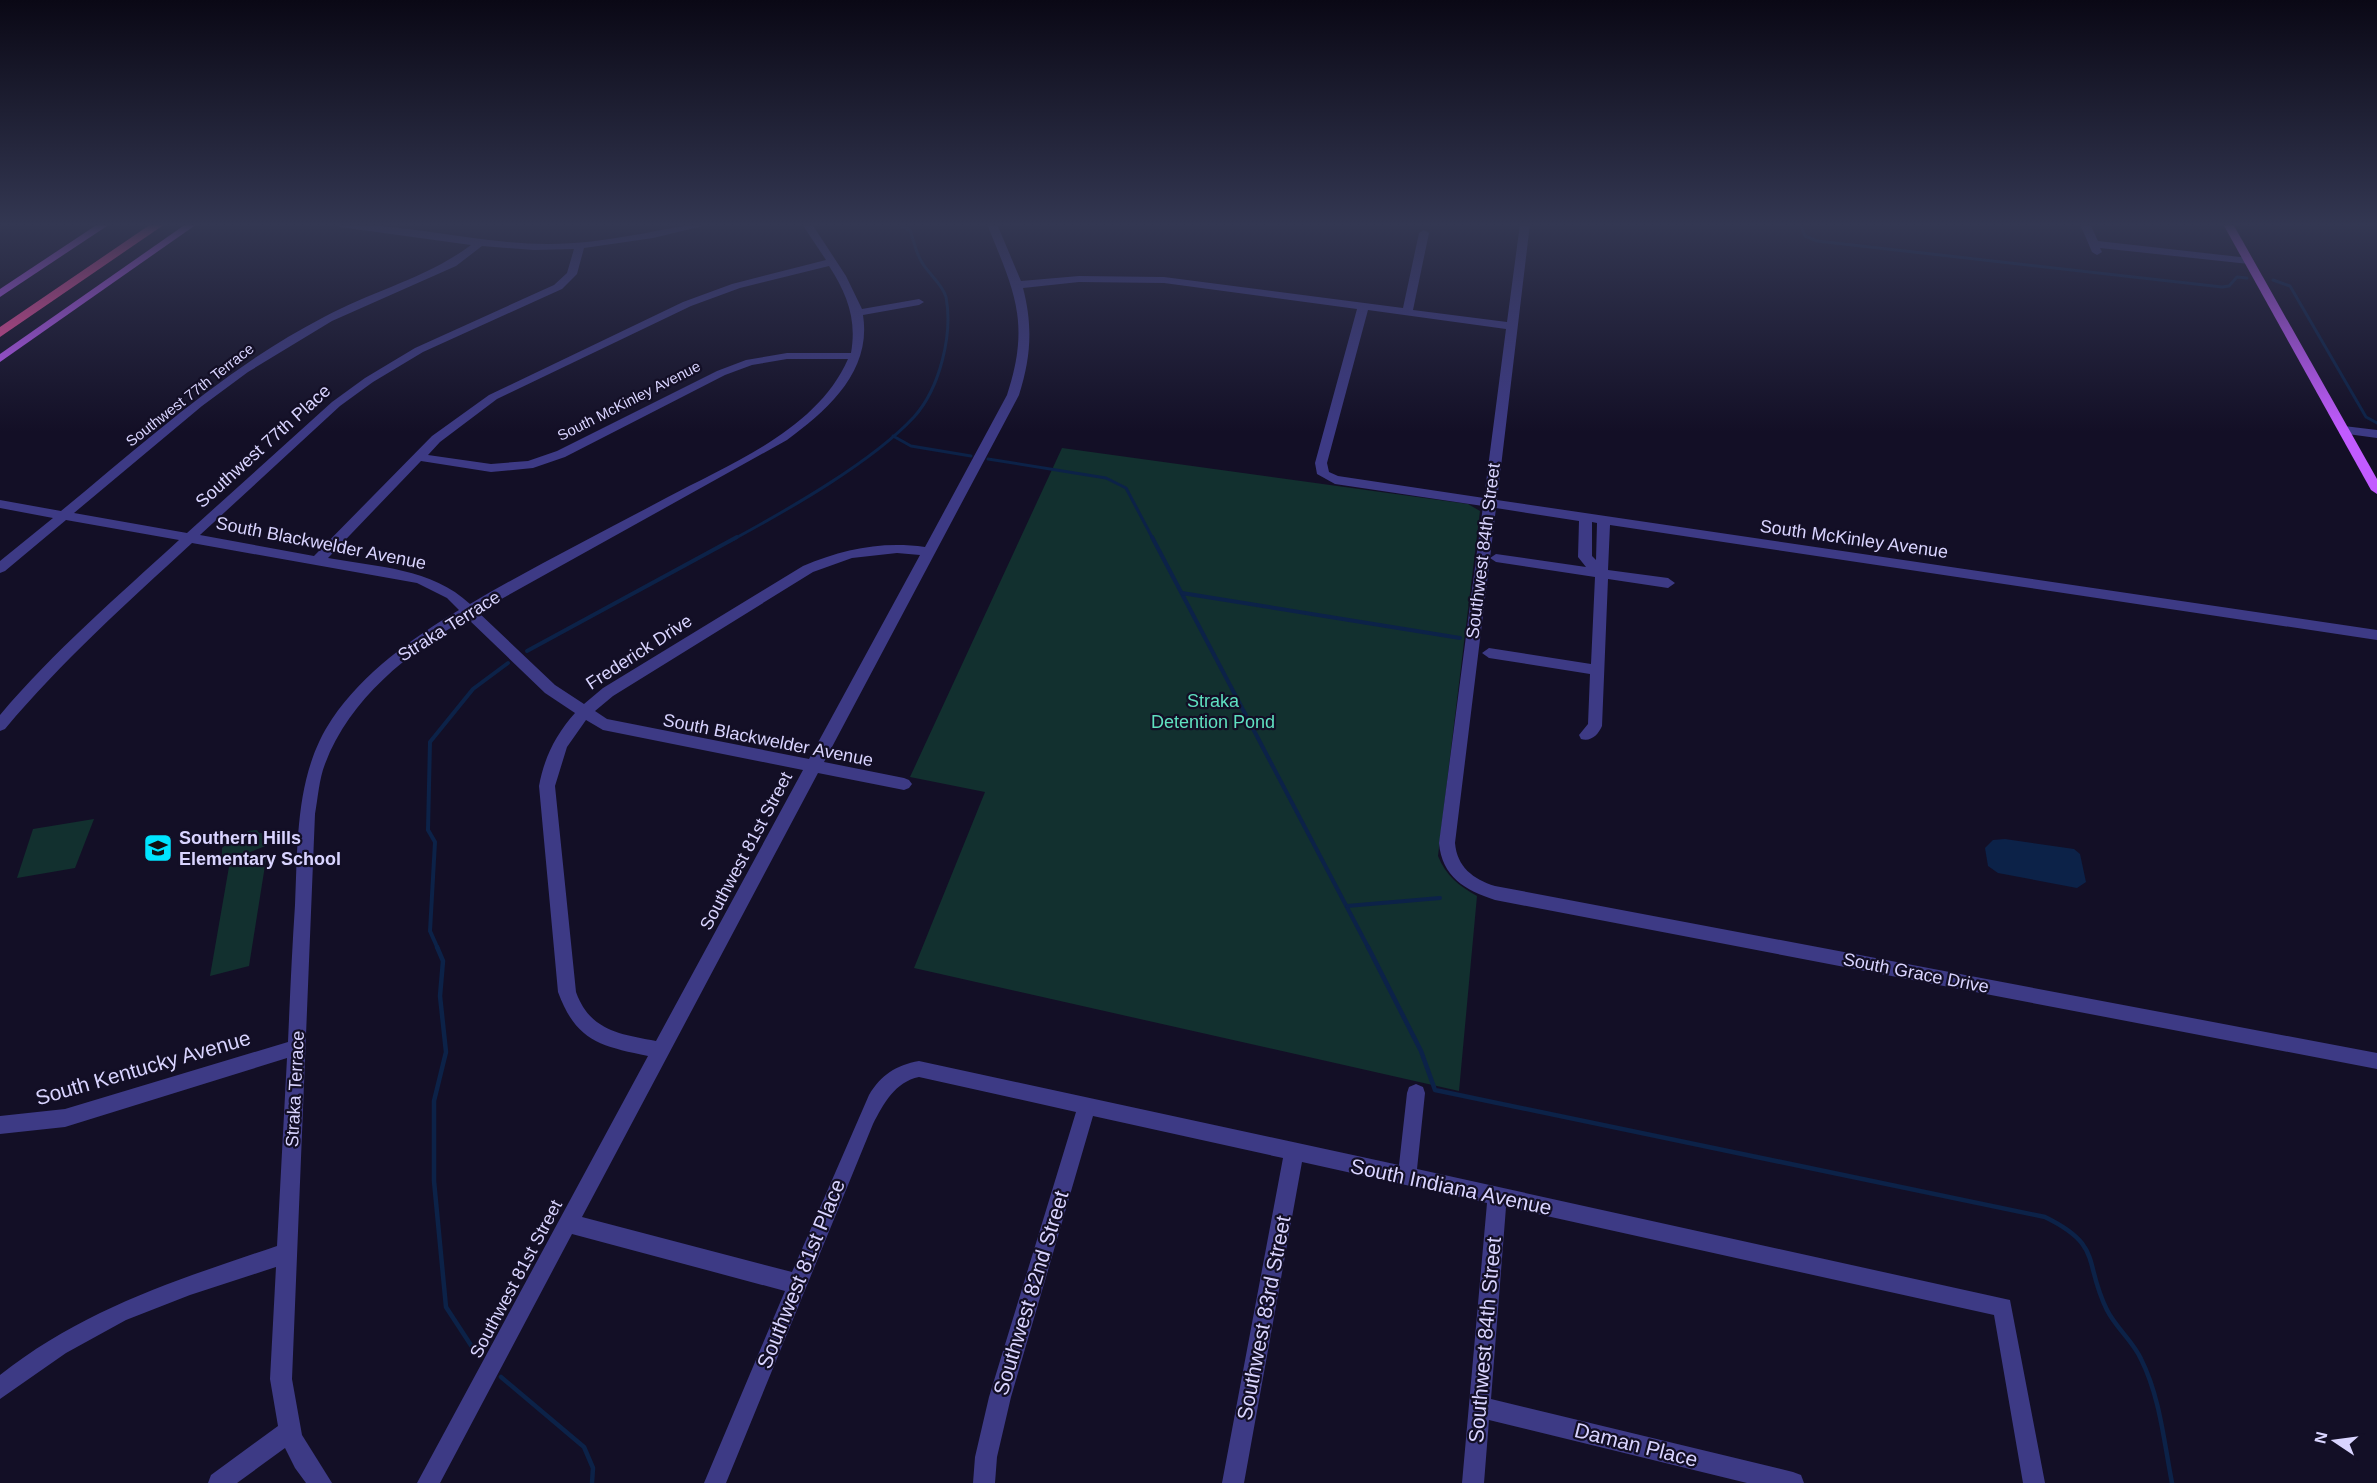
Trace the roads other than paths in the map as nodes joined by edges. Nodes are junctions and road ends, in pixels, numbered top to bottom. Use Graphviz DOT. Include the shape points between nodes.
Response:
graph roads {
  1 [pos="38,293"];
  2 [pos="58,293"];
  3 [pos="94,293"];
  4 [pos="385,293"];
  5 [pos="545,293"];
  6 [pos="718,293"];
  7 [pos="847,293"];
  8 [pos="1019,293"];
  9 [pos="1260,293"];
  10 [pos="1411,293"];
  11 [pos="1516,293"];
  12 [pos="2267,293"];
  13 [pos="919,302"];
  14 [pos="1363,307"];
  15 [pos="857,313"];
  16 [pos="1407,313"];
  17 [pos="0,319"];
  18 [pos="1512,326"];
  19 [pos="0,333"];
  20 [pos="854,356"];
  21 [pos="0,359"];
  22 [pos="2344,430"];
  23 [pos="2377,434"];
  24 [pos="419,457"];
  25 [pos="2377,490"];
  26 [pos="1489,503"];
  27 [pos="0,504"];
  28 [pos="64,515"];
  29 [pos="1586,517"];
  30 [pos="1604,520"];
  31 [pos="189,537"];
  32 [pos="929,552"];
  33 [pos="1496,558"];
  34 [pos="319,559"];
  35 [pos="0,568"];
  36 [pos="1601,573"];
  37 [pos="1668,583"];
  38 [pos="469,611"];
  39 [pos="2377,635"];
  40 [pos="1489,653"];
  41 [pos="1598,670"];
  42 [pos="584,713"];
  43 [pos="0,725"];
  44 [pos="1586,735"];
  45 [pos="813,768"];
  46 [pos="904,784"];
  47 [pos="1459,875"];
  48 [pos="297,1047"];
  49 [pos="662,1051"];
  50 [pos="2377,1061"];
  51 [pos="900,1074"];
  52 [pos="1416,1093"];
  53 [pos="1087,1105"];
  54 [pos="0,1125"];
  55 [pos="1294,1152"];
  56 [pos="1407,1177"];
  57 [pos="1497,1197"];
  58 [pos="568,1223"];
  59 [pos="286,1253"];
  60 [pos="798,1284"];
  61 [pos="0,1388"];
  62 [pos="1479,1407"];
  63 [pos="288,1432"];
  64 [pos="219,1483"];
  65 [pos="321,1483"];
  66 [pos="428,1483"];
  67 [pos="715,1483"];
  68 [pos="984,1483"];
  69 [pos="1233,1483"];
  70 [pos="1473,1483"];
  71 [pos="1793,1483"];
  72 [pos="2034,1483"];
  1 -- 17 [label="highway"];
  2 -- 19 [label="highway"];
  3 -- 21 [label="main road"];
  4 -- 28 [label="street, Southwest 77th Terrace" via="261,358 198,404"];
  5 -- 31 [label="street, Southwest 77th Place" via="419,351 345,397"];
  6 -- 24 [label="street" via="493,397 449,428"];
  7 -- 15 [label="street, Straka Terrace"];
  8 -- 32 [label="street, Southwest 81st Street" via="1027,331 1021,371"];
  9 -- 14 [label="street"];
  10 -- 16 [label="street"];
  11 -- 18 [label="street, Southwest 84th Street"];
  12 -- 22 [label="main road"];
  13 -- 15 [label="street"];
  14 -- 16 [label="street"];
  14 -- 26 [label="street, South McKinley Avenue" via="1321,463 1326,476"];
  15 -- 20 [label="street, Straka Terrace" via="859,334"];
  16 -- 18 [label="street"];
  18 -- 26 [label="street, Southwest 84th Street"];
  20 -- 24 [label="street, South McKinley Avenue" via="787,356 750,362 561,454 529,465 491,468"];
  20 -- 38 [label="street, Straka Terrace" via="836,391 786,436"];
  22 -- 23 [label="street"];
  22 -- 25 [label="main road"];
  24 -- 34 [label="street"];
  26 -- 29 [label="street, South McKinley Avenue"];
  26 -- 47 [label="street, Southwest 84th Street" via="1447,843 1449,861"];
  27 -- 28 [label="street, South Blackwelder Avenue"];
  28 -- 31 [label="street, South Blackwelder Avenue"];
  28 -- 35 [label="street, Southwest 77th Terrace"];
  29 -- 30 [label="street, South McKinley Avenue"];
  29 -- 36 [label="street" via="1585,557"];
  30 -- 36 [label="street"];
  30 -- 39 [label="street, South McKinley Avenue"];
  31 -- 34 [label="street, South Blackwelder Avenue"];
  31 -- 43 [label="street, Southwest 77th Place" via="68,649"];
  32 -- 42 [label="street, Frederick Drive" via="876,549 823,562 623,682"];
  32 -- 45 [label="street, Southwest 81st Street"];
  33 -- 36 [label="street"];
  34 -- 38 [label="street, South Blackwelder Avenue" via="420,579 452,595"];
  36 -- 37 [label="street"];
  36 -- 41 [label="street"];
  38 -- 42 [label="street, South Blackwelder Avenue" via="550,689"];
  38 -- 48 [label="street, Straka Terrace" via="413,646 375,678 342,717 320,755 308,804"];
  40 -- 41 [label="street"];
  41 -- 44 [label="street" via="1595,726"];
  42 -- 45 [label="street, South Blackwelder Avenue" via="628,731"];
  42 -- 49 [label="street, Frederick Drive" via="556,749 547,786 567,992 575,1016 594,1032"];
  45 -- 46 [label="street, South Blackwelder Avenue"];
  45 -- 49 [label="street, Southwest 81st Street"];
  47 -- 50 [label="street, South Grace Drive" via="1495,893"];
  48 -- 54 [label="street, South Kentucky Avenue" via="65,1118"];
  48 -- 59 [label="street, Straka Terrace"];
  49 -- 58 [label="street, Southwest 81st Street"];
  51 -- 53 [label="street, South Indiana Avenue" via="929,1070"];
  51 -- 60 [label="street, Southwest 81st Place" via="885,1086 866,1119"];
  52 -- 56 [label="street"];
  53 -- 55 [label="street, South Indiana Avenue"];
  53 -- 68 [label="street, Southwest 82nd Street" via="1000,1396"];
  55 -- 56 [label="street, South Indiana Avenue"];
  55 -- 69 [label="street, Southwest 83rd Street"];
  56 -- 57 [label="street, South Indiana Avenue"];
  57 -- 62 [label="street, Southwest 84th Street"];
  57 -- 72 [label="street, South Indiana Avenue" via="2003,1306"];
  58 -- 60 [label="street"];
  58 -- 66 [label="street, Southwest 81st Street"];
  59 -- 61 [label="street" via="95,1324 42,1356"];
  59 -- 63 [label="street, Straka Terrace" via="281,1379"];
  60 -- 67 [label="street, Southwest 81st Place"];
  62 -- 70 [label="street, Southwest 84th Street"];
  62 -- 71 [label="street, Daman Place"];
  63 -- 64 [label="street"];
  63 -- 65 [label="street, Straka Terrace" via="307,1468"];
}
